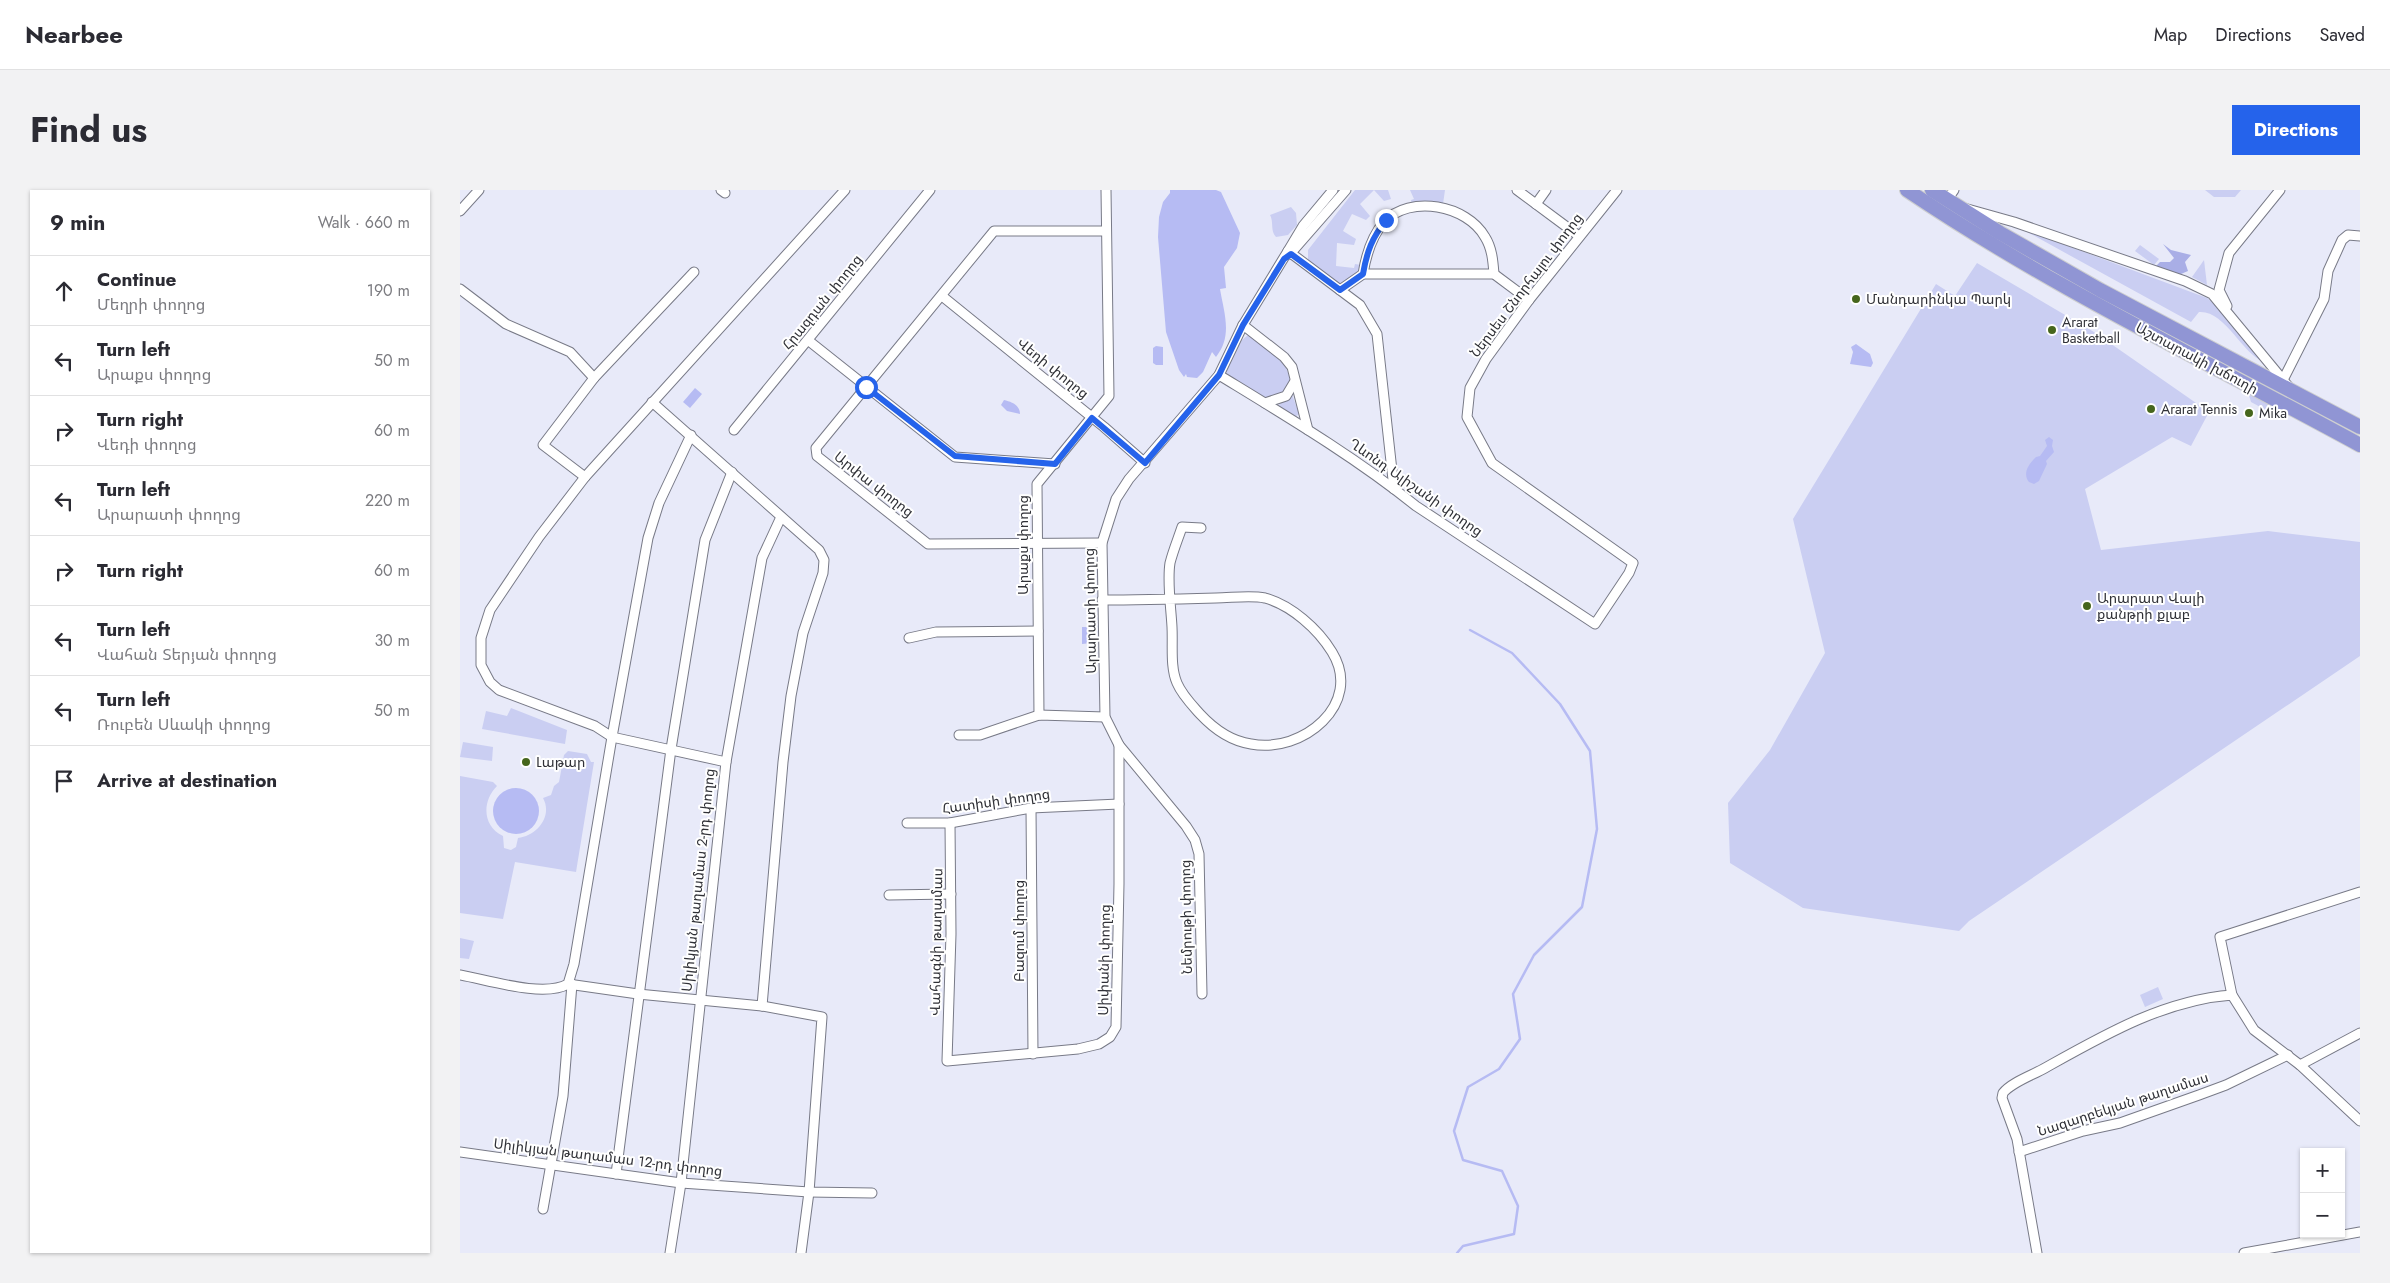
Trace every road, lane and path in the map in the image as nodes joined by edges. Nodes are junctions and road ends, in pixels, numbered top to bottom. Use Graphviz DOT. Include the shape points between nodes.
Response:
graph roads {
  1 [pos="479,190"];
  2 [pos="845,190"];
  3 [pos="930,190"];
  4 [pos="1106,190"];
  5 [pos="1333,190"];
  6 [pos="1346,190"];
  7 [pos="1517,190"];
  8 [pos="1546,190"];
  9 [pos="1617,190"];
  10 [pos="1908,190"];
  11 [pos="1932,190"];
  12 [pos="2280,190"];
  13 [pos="1953,199"];
  14 [pos="1536,204"];
  15 [pos="460,211"];
  16 [pos="1106,231"];
  17 [pos="1579,236"];
  18 [pos="2360,236"];
  19 [pos="1287,254"];
  20 [pos="694,272"];
  21 [pos="1363,274"];
  22 [pos="1494,274"];
  23 [pos="460,289"];
  24 [pos="1340,290"];
  25 [pos="942,296"];
  26 [pos="1529,300"];
  27 [pos="2234,320"];
  28 [pos="1243,325"];
  29 [pos="809,341"];
  30 [pos="1219,375"];
  31 [pos="594,378"];
  32 [pos="2283,380"];
  33 [pos="1295,382"];
  34 [pos="866,387"];
  35 [pos="2294,394"];
  36 [pos="652,402"];
  37 [pos="1265,403"];
  38 [pos="2317,405"];
  39 [pos="1092,418"];
  40 [pos="2311,418"];
  41 [pos="2360,427"];
  42 [pos="734,430"];
  43 [pos="1308,430"];
  44 [pos="691,435"];
  45 [pos="2360,445"];
  46 [pos="1145,463"];
  47 [pos="1055,464"];
  48 [pos="732,472"];
  49 [pos="585,477"];
  50 [pos="1394,488"];
  51 [pos="781,517"];
  52 [pos="1201,528"];
  53 [pos="1102,543"];
  54 [pos="1036,545"];
  55 [pos="1171,599"];
  56 [pos="1102,600"];
  57 [pos="1595,624"];
  58 [pos="1038,631"];
  59 [pos="909,638"];
  60 [pos="1038,716"];
  61 [pos="1105,717"];
  62 [pos="959,735"];
  63 [pos="612,736"];
  64 [pos="1119,745"];
  65 [pos="671,750"];
  66 [pos="726,762"];
  67 [pos="1119,804"];
  68 [pos="1031,808"];
  69 [pos="907,823"];
  70 [pos="950,823"];
  71 [pos="2360,892"];
  72 [pos="951,894"];
  73 [pos="889,895"];
  74 [pos="460,975"];
  75 [pos="570,984"];
  76 [pos="638,994"];
  77 [pos="1202,994"];
  78 [pos="2232,995"];
  79 [pos="699,999"];
  80 [pos="762,1006"];
  81 [pos="2360,1033"];
  82 [pos="1033,1054"];
  83 [pos="2288,1055"];
  84 [pos="947,1061"];
  85 [pos="2300,1065"];
  86 [pos="2360,1121"];
  87 [pos="460,1152"];
  88 [pos="2019,1152"];
  89 [pos="550,1166"];
  90 [pos="616,1174"];
  91 [pos="681,1183"];
  92 [pos="809,1192"];
  93 [pos="872,1193"];
  94 [pos="543,1209"];
  95 [pos="2360,1232"];
  96 [pos="670,1253"];
  97 [pos="801,1253"];
  98 [pos="2037,1253"];
  99 [pos="2244,1253"];
  1 -- 15 [label="street"];
  2 -- 36 [label="street"];
  3 -- 29 [label="street, Հրազդան փողոց"];
  4 -- 16 [label="street, Արաքս փողոց"];
  5 -- 19 [label="street, Արարատի փողոց" via="1303,226"];
  6 -- 19 [label="street, Արարատի փողոց"];
  7 -- 14 [label="street"];
  8 -- 14 [label="street"];
  9 -- 17 [label="street, Ներսես Շնորհալու փողոց"];
  10 -- 40 [label="highway, Աշտարակի խճուղի" via="2010,256"];
  11 -- 13 [label="highway, Աշտարակի խճուղի"];
  12 -- 27 [label="street" via="2229,253 2219,290"];
  13 -- 27 [label="street" via="1979,211 2185,281 2212,294"];
  13 -- 35 [label="highway, Աշտարակի խճուղի" via="2100,290"];
  14 -- 17 [label="street"];
  16 -- 25 [label="street, Արփա փողոց" via="994,231"];
  16 -- 39 [label="street, Արաքս փողոց" via="1110,396"];
  17 -- 26 [label="street, Ներսես Շնորհալու փողոց"];
  18 -- 32 [label="street" via="2348,235 2342,240 2328,271 2324,299"];
  19 -- 24 [label="street"];
  19 -- 28 [label="street, Արարատի փողոց"];
  20 -- 31 [label="street"];
  21 -- 22 [label="street"];
  21 -- 22 [label="street" via="1373,237 1386,220 1406,210 1426,206 1449,208 1468,219 1485,236"];
  21 -- 24 [label="street"];
  22 -- 26 [label="street"];
  23 -- 31 [label="street" via="506,324 570,352"];
  24 -- 50 [label="street" via="1360,305 1378,334"];
  25 -- 34 [label="street, Արփա փողոց"];
  25 -- 39 [label="street, Վեդի փողոց"];
  26 -- 57 [label="street, Ներսես Շնորհալու փողոց" via="1486,359 1470,388 1467,417 1492,463 1633,563"];
  27 -- 32 [label="street"];
  28 -- 30 [label="street, Արարատի փողոց"];
  28 -- 33 [label="street" via="1284,357 1295,374"];
  29 -- 34 [label="street"];
  29 -- 42 [label="street, Հրազդան փողոց"];
  30 -- 37 [label="street, Ղևոնդ Ալիշանի փողոց"];
  30 -- 46 [label="street, Արարատի փողոց"];
  31 -- 49 [label="street" via="543,445"];
  32 -- 35 [label="street"];
  33 -- 37 [label="street" via="1286,396"];
  33 -- 43 [label="street"];
  34 -- 47 [label="street" via="955,456"];
  34 -- 54 [label="street, Արփա փողոց" via="816,448 817,456 928,544"];
  35 -- 38 [label="highway, Աշտարակի խճուղի"];
  36 -- 44 [label="street"];
  36 -- 49 [label="street"];
  37 -- 43 [label="street, Ղևոնդ Ալիշանի փողոց"];
  38 -- 40 [label="highway"];
  38 -- 41 [label="highway, Աշտարակի խճուղի"];
  39 -- 46 [label="street, Վեդի փողոց"];
  39 -- 47 [label="street, Արաքս փողոց"];
  40 -- 45 [label="highway, Աշտարակի խճուղի"];
  43 -- 50 [label="street, Ղևոնդ Ալիշանի փողոց"];
  44 -- 48 [label="street"];
  44 -- 63 [label="street" via="660,502 648,538"];
  46 -- 53 [label="street, Արարատի փողոց" via="1116,499"];
  47 -- 54 [label="street, Արաքս փողոց" via="1037,484"];
  48 -- 51 [label="street"];
  48 -- 65 [label="street" via="705,540"];
  49 -- 63 [label="street" via="539,536 490,610 481,638 481,665 490,682 500,690 595,726"];
  50 -- 57 [label="street, Ղևոնդ Ալիշանի փողոց" via="1416,506"];
  51 -- 66 [label="street, Սիլիկյան թաղամաս 2-րդ փողոց" via="762,558"];
  51 -- 80 [label="street" via="820,550 824,560 823,573 803,633 791,696"];
  52 -- 55 [label="street" via="1182,527 1170,564"];
  53 -- 54 [label="street, Արփա փողոց"];
  53 -- 56 [label="street, Արարատի փողոց"];
  54 -- 58 [label="street, Արաքս փողոց"];
  55 -- 55 [label="street" via="1262,598 1276,602 1298,616 1330,648 1340,669 1342,688 1338,699 1324,719 1303,736 1268,746 1242,742 1213,726 1177,684"];
  55 -- 56 [label="street"];
  56 -- 61 [label="street, Արարատի փողոց"];
  58 -- 59 [label="street" via="936,632"];
  58 -- 60 [label="street, Արաքս փողոց"];
  60 -- 61 [label="street"];
  60 -- 62 [label="street" via="980,735"];
  61 -- 64 [label="street, Արարատի փողոց"];
  63 -- 65 [label="street"];
  63 -- 75 [label="street"];
  64 -- 67 [label="street, Սիփանի փողոց"];
  64 -- 77 [label="street, Նեմրութի փողոց" via="1195,840 1199,854"];
  65 -- 66 [label="street"];
  65 -- 76 [label="street"];
  66 -- 79 [label="street, Սիլիկյան թաղամաս 2-րդ փողոց"];
  67 -- 68 [label="street, Հատիսի փողոց"];
  67 -- 82 [label="street, Սիփանի փողոց" via="1116,1027 1110,1037 1099,1044"];
  68 -- 70 [label="street, Հատիսի փողոց"];
  68 -- 82 [label="street, Բազում փողոց"];
  69 -- 70 [label="street, Հատիսի փողոց"];
  70 -- 72 [label="street, Վահագնի թաղամաս"];
  71 -- 78 [label="street" via="2220,937"];
  72 -- 73 [label="street"];
  72 -- 84 [label="street, Վահագնի թաղամաս"];
  74 -- 75 [label="street" via="542,990"];
  75 -- 76 [label="street"];
  75 -- 89 [label="street" via="563,1096"];
  76 -- 79 [label="street"];
  76 -- 90 [label="street"];
  78 -- 83 [label="street" via="2254,1030"];
  78 -- 88 [label="street" via="2212,996 2143,1016 2080,1046 2003,1093"];
  79 -- 80 [label="street"];
  79 -- 91 [label="street, Սիլիկյան թաղամաս 2-րդ փողոց"];
  80 -- 92 [label="street" via="822,1017"];
  81 -- 85 [label="street"];
  82 -- 84 [label="street, Սիփանի փողոց"];
  83 -- 85 [label="street"];
  83 -- 88 [label="street, Նազարբեկյան թաղամաս" via="2199,1095 2120,1123 2083,1131"];
  85 -- 86 [label="street"];
  87 -- 89 [label="street, Սիլիկյան թաղամաս 12-րդ փողոց"];
  88 -- 98 [label="street"];
  89 -- 90 [label="street, Սիլիկյան թաղամաս 12-րդ փողոց"];
  89 -- 94 [label="street"];
  90 -- 91 [label="street, Սիլիկյան թաղամաս 12-րդ փողոց"];
  91 -- 92 [label="street, Սիլիկյան թաղամաս 12-րդ փողոց"];
  91 -- 96 [label="street, Սիլիկյան թաղամաս 2-րդ փողոց"];
  92 -- 93 [label="street, Սիլիկյան թաղամաս 12-րդ փողոց"];
  92 -- 97 [label="street"];
  95 -- 99 [label="street"];
}
